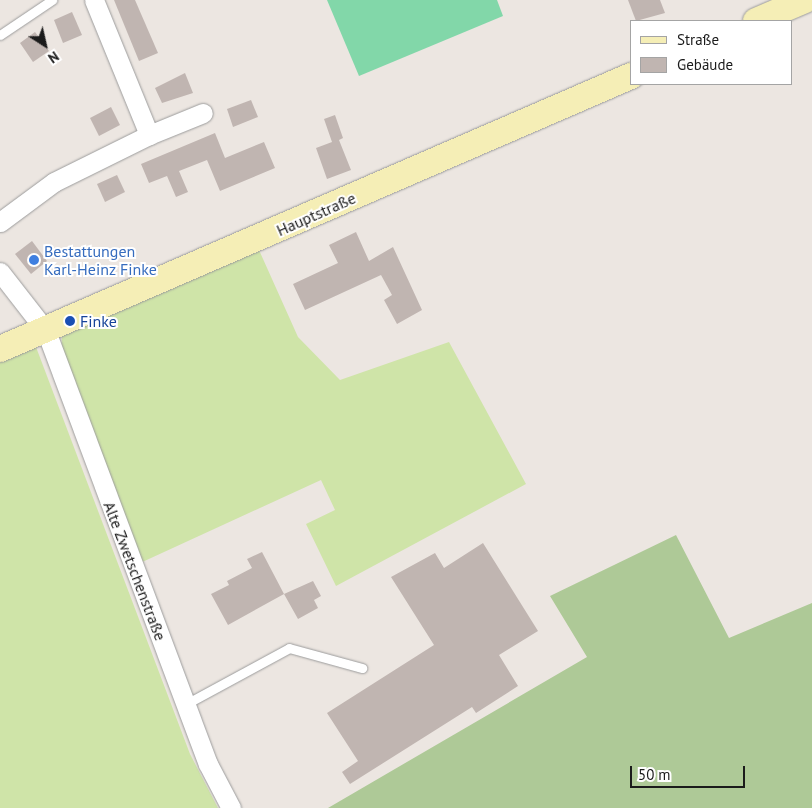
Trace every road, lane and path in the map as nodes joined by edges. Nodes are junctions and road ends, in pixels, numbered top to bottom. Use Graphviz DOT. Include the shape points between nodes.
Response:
graph roads {
  1 [pos="52,0"];
  2 [pos="94,0"];
  3 [pos="791,3"];
  4 [pos="758,20"];
  5 [pos="0,35"];
  6 [pos="630,76"];
  7 [pos="203,113"];
  8 [pos="149,135"];
  9 [pos="0,222"];
  10 [pos="0,272"];
  11 [pos="46,332"];
  12 [pos="0,349"];
  13 [pos="362,668"];
  14 [pos="186,704"];
  15 [pos="231,808"];
  1 -- 5 [label="lane"];
  2 -- 8 [label="street"];
  3 -- 4 [label="main road"];
  6 -- 11 [label="main road, Hauptstraße"];
  7 -- 8 [label="street"];
  8 -- 9 [label="street" via="54,182"];
  10 -- 11 [label="street, Alte Zwetschenstraße"];
  11 -- 12 [label="main road, Hauptstraße"];
  11 -- 14 [label="street, Alte Zwetschenstraße"];
  13 -- 14 [label="lane" via="289,648"];
  14 -- 15 [label="street, Alte Zwetschenstraße" via="208,764"];
}
